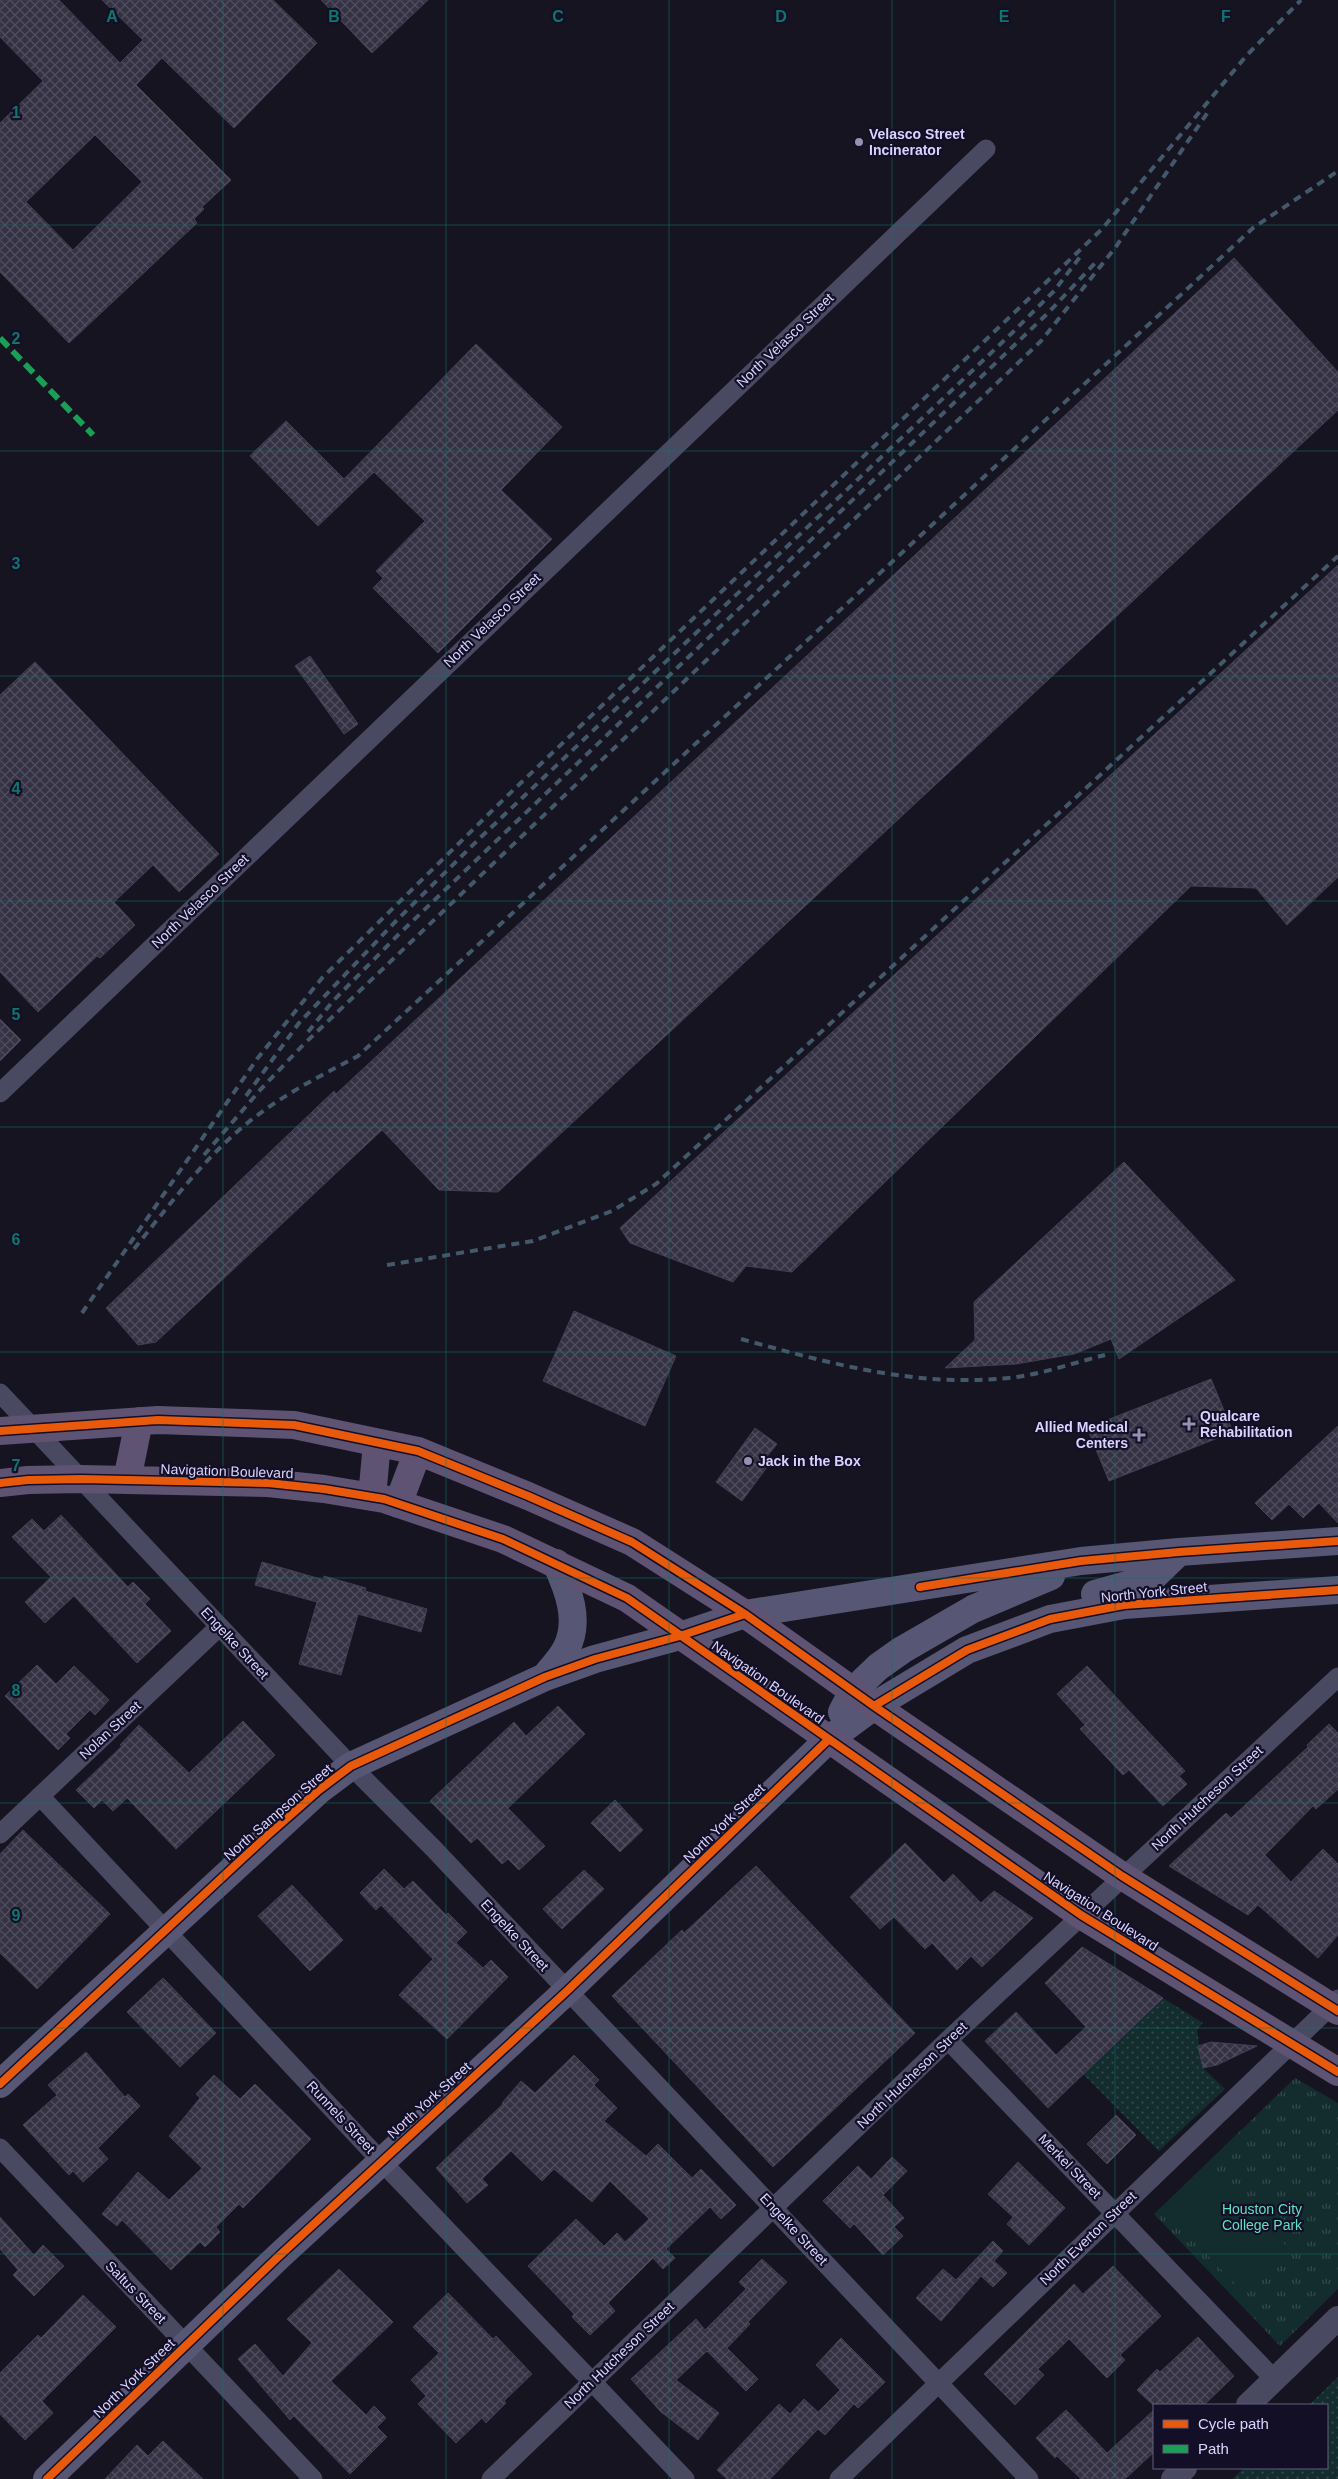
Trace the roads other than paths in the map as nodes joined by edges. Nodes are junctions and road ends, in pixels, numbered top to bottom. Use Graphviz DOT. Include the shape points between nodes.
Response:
graph roads {
  1 [pos="986,149"];
  2 [pos="0,1093"];
  3 [pos="0,1393"];
  4 [pos="139,1421"];
  5 [pos="35,1430"];
  6 [pos="0,1431"];
  7 [pos="377,1444"];
  8 [pos="418,1452"];
  9 [pos="81,1479"];
  10 [pos="127,1480"];
  11 [pos="0,1483"];
  12 [pos="372,1497"];
  13 [pos="398,1504"];
  14 [pos="1338,1541"];
  15 [pos="1179,1552"];
  16 [pos="1081,1561"];
  17 [pos="556,1563"];
  18 [pos="1338,1578"];
  19 [pos="1338,1590"];
  20 [pos="1263,1594"];
  21 [pos="745,1614"];
  22 [pos="219,1627"];
  23 [pos="1015,1632"];
  24 [pos="680,1636"];
  25 [pos="545,1677"];
  26 [pos="1338,1678"];
  27 [pos="863,1698"];
  28 [pos="828,1740"];
  29 [pos="351,1766"];
  30 [pos="40,1796"];
  31 [pos="0,1834"];
  32 [pos="1122,1876"];
  33 [pos="1081,1915"];
  34 [pos="166,1928"];
  35 [pos="568,1990"];
  36 [pos="1335,2006"];
  37 [pos="948,2040"];
  38 [pos="1291,2044"];
  39 [pos="1338,2072"];
  40 [pos="0,2084"];
  41 [pos="0,2148"];
  42 [pos="381,2161"];
  43 [pos="774,2208"];
  44 [pos="1115,2212"];
  45 [pos="1338,2318"];
  46 [pos="186,2344"];
  47 [pos="1274,2379"];
  48 [pos="591,2382"];
  49 [pos="937,2384"];
  50 [pos="1249,2404"];
  51 [pos="1184,2469"];
  52 [pos="47,2479"];
  53 [pos="313,2479"];
  54 [pos="492,2479"];
  55 [pos="685,2479"];
  56 [pos="839,2479"];
  57 [pos="1029,2479"];
  58 [pos="1173,2479"];
  1 -- 2 [label="street, North Velasco Street"];
  3 -- 5 [label="street, Engelke Street"];
  4 -- 5 [label="main road"];
  4 -- 7 [label="main road" via="294,1425"];
  4 -- 10 [label="main road"];
  5 -- 6 [label="main road"];
  5 -- 9 [label="street, Engelke Street"];
  7 -- 8 [label="main road"];
  7 -- 12 [label="main road"];
  8 -- 13 [label="main road"];
  8 -- 21 [label="main road" via="632,1542"];
  9 -- 10 [label="main road, Navigation Boulevard"];
  9 -- 11 [label="main road, Navigation Boulevard"];
  9 -- 22 [label="street, Engelke Street"];
  10 -- 12 [label="main road, Navigation Boulevard" via="268,1483"];
  12 -- 13 [label="main road, Navigation Boulevard"];
  13 -- 17 [label="main road, Navigation Boulevard" via="504,1539"];
  14 -- 15 [label="main road"];
  15 -- 16 [label="main road"];
  15 -- 23 [label="main road" via="1152,1578 1077,1598"];
  16 -- 21 [label="main road"];
  16 -- 27 [label="main road" via="973,1609 930,1632 878,1667"];
  17 -- 24 [label="main road, Navigation Boulevard" via="627,1598"];
  17 -- 25 [label="main road" via="571,1600 573,1622 567,1648"];
  18 -- 20 [label="main road"];
  19 -- 20 [label="main road, North York Street"];
  20 -- 23 [label="main road, North York Street" via="1124,1604 1050,1619"];
  21 -- 24 [label="main road, North Sampson Street"];
  21 -- 27 [label="main road"];
  22 -- 29 [label="street, Engelke Street"];
  22 -- 30 [label="street, Nolan Street"];
  23 -- 27 [label="main road, North York Street" via="967,1650"];
  24 -- 25 [label="main road, North Sampson Street" via="594,1659"];
  24 -- 28 [label="main road, Navigation Boulevard"];
  25 -- 29 [label="main road, North Sampson Street"];
  26 -- 32 [label="street, North Hutcheson Street"];
  27 -- 28 [label="main road, North York Street"];
  27 -- 32 [label="main road"];
  28 -- 33 [label="main road, Navigation Boulevard"];
  28 -- 35 [label="main road, North York Street"];
  29 -- 34 [label="main road, North Sampson Street" via="319,1790"];
  29 -- 35 [label="street, Engelke Street"];
  30 -- 31 [label="street, Nolan Street"];
  30 -- 34 [label="street, Runnels Street"];
  32 -- 33 [label="street, North Hutcheson Street"];
  32 -- 36 [label="main road"];
  33 -- 37 [label="street, North Hutcheson Street"];
  33 -- 38 [label="main road, Navigation Boulevard"];
  34 -- 40 [label="main road, North Sampson Street"];
  34 -- 42 [label="street, Runnels Street"];
  35 -- 42 [label="main road, North York Street"];
  35 -- 43 [label="street, Engelke Street"];
  36 -- 38 [label="street, North Everton Street"];
  37 -- 43 [label="street, North Hutcheson Street"];
  37 -- 44 [label="street, Merkel Street"];
  38 -- 39 [label="main road, Navigation Boulevard"];
  38 -- 44 [label="street, North Everton Street"];
  41 -- 46 [label="street, Saltus Street"];
  42 -- 46 [label="main road, North York Street"];
  42 -- 48 [label="street, Runnels Street"];
  43 -- 48 [label="street, North Hutcheson Street"];
  43 -- 49 [label="street, Engelke Street"];
  44 -- 47 [label="street, Merkel Street"];
  44 -- 49 [label="street, North Everton Street"];
  45 -- 47 [label="street"];
  46 -- 52 [label="main road, North York Street"];
  46 -- 53 [label="street, Saltus Street"];
  47 -- 50 [label="street"];
  48 -- 54 [label="street, North Hutcheson Street"];
  48 -- 55 [label="street, Runnels Street"];
  49 -- 56 [label="street, North Everton Street"];
  49 -- 57 [label="street, Engelke Street"];
  51 -- 58 [label="street"];
}
